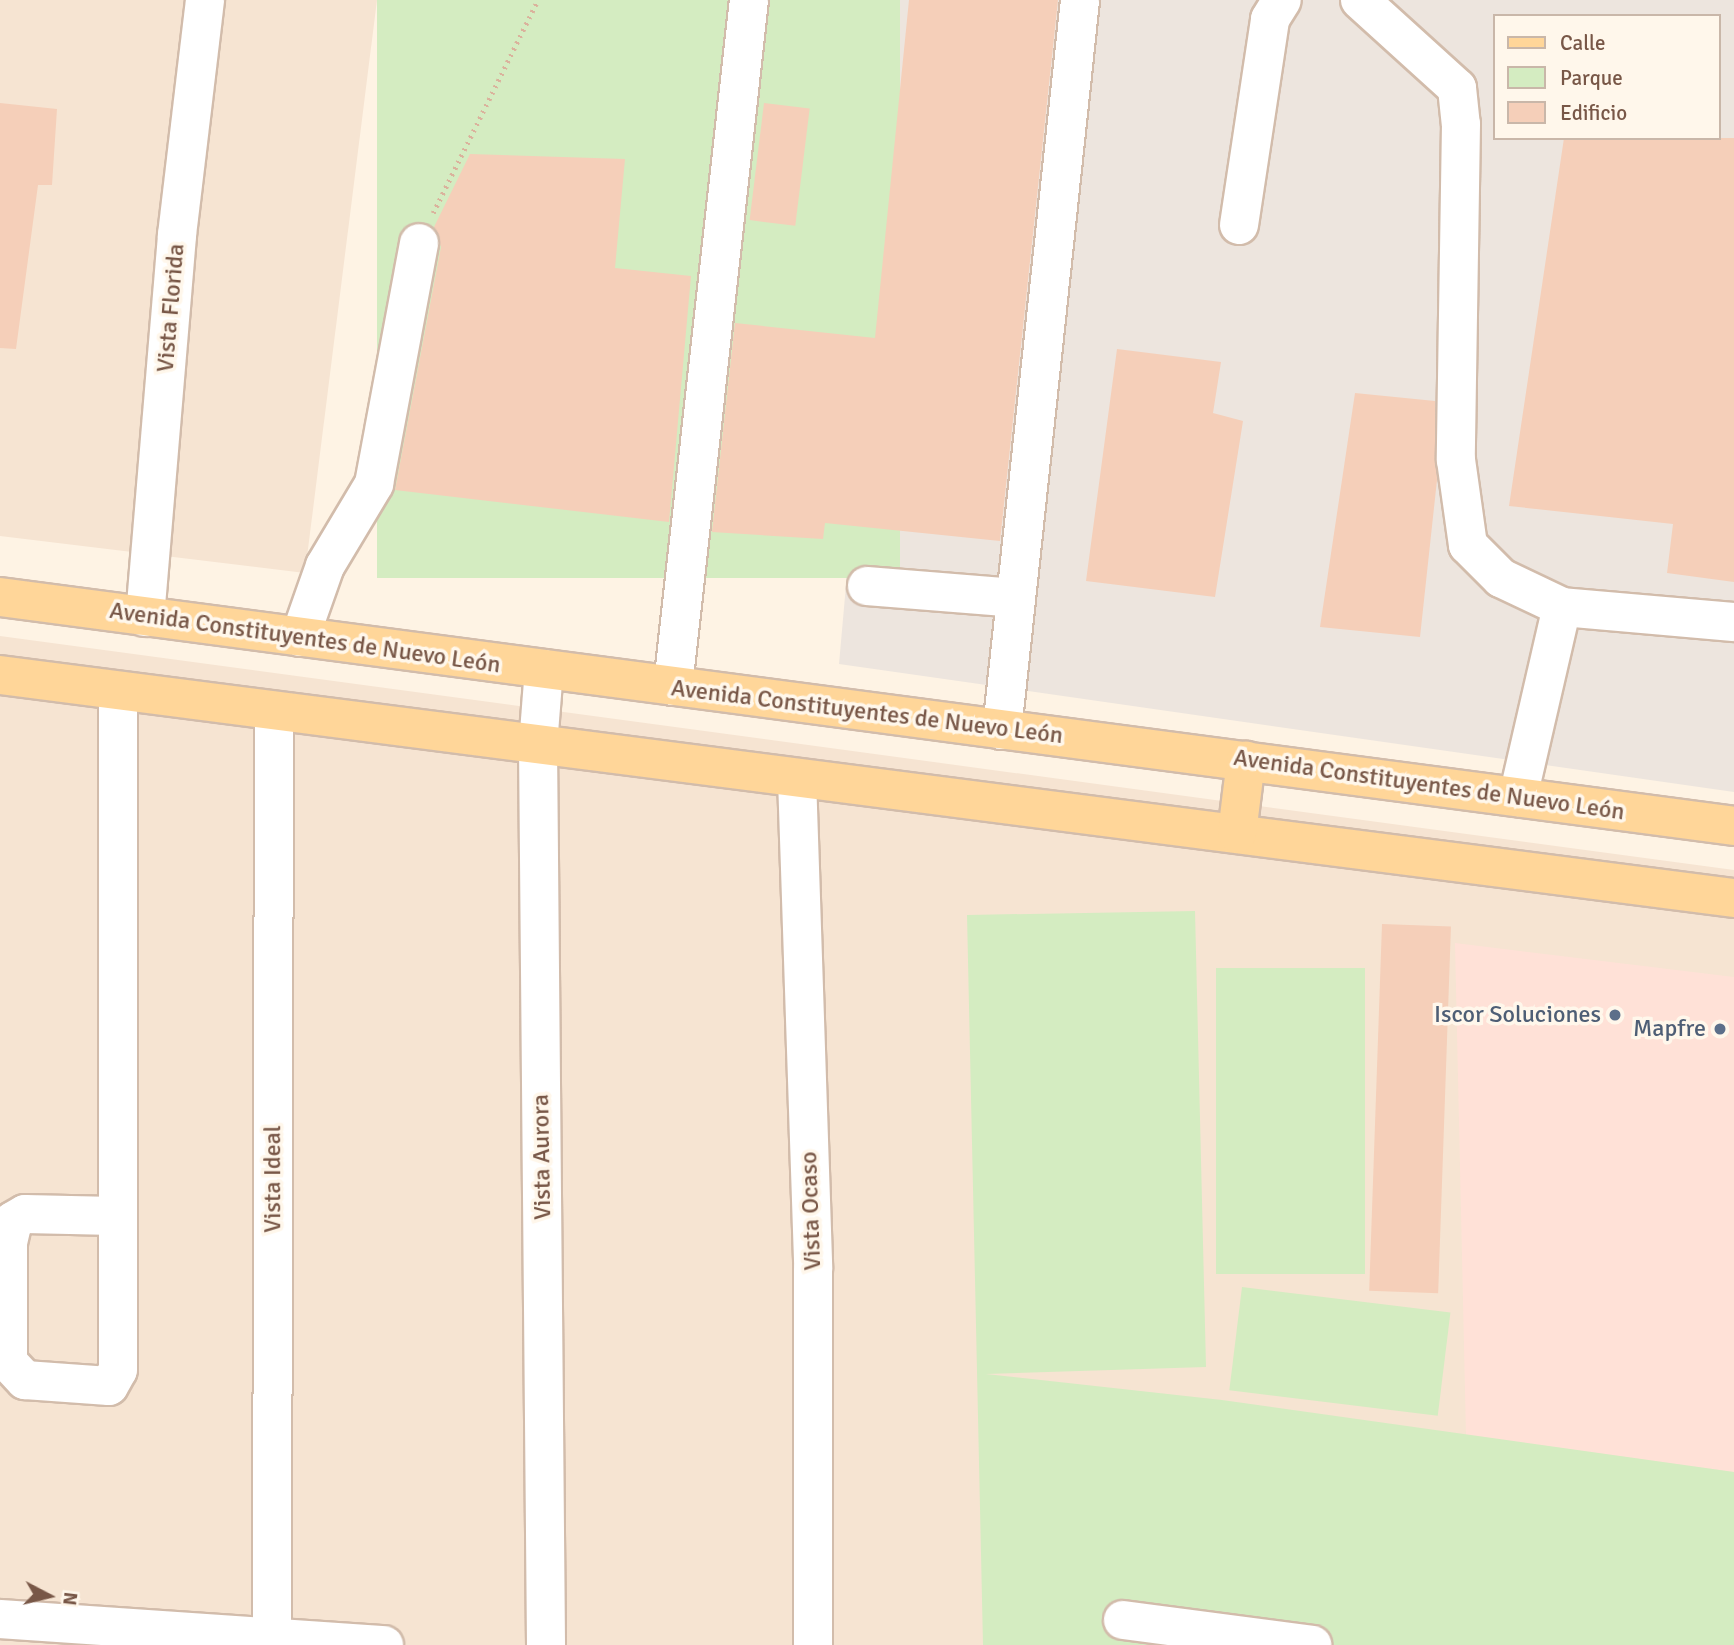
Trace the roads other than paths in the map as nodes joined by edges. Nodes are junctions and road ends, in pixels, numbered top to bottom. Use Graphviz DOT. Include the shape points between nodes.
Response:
graph roads {
  1 [pos="205,0"];
  2 [pos="748,0"];
  3 [pos="1080,0"];
  4 [pos="1283,0"];
  5 [pos="1360,0"];
  6 [pos="1239,225"];
  7 [pos="419,243"];
  8 [pos="867,586"];
  9 [pos="0,597"];
  10 [pos="1015,598"];
  11 [pos="1562,607"];
  12 [pos="145,617"];
  13 [pos="1734,622"];
  14 [pos="300,637"];
  15 [pos="544,669"];
  16 [pos="0,675"];
  17 [pos="673,686"];
  18 [pos="118,692"];
  19 [pos="274,713"];
  20 [pos="1002,730"];
  21 [pos="538,745"];
  22 [pos="1247,761"];
  23 [pos="797,778"];
  24 [pos="1518,797"];
  25 [pos="1734,825"];
  26 [pos="1237,832"];
  27 [pos="1734,898"];
  28 [pos="115,1216"];
  29 [pos="0,1619"];
  30 [pos="1123,1620"];
  31 [pos="273,1641"];
  32 [pos="384,1645"];
  33 [pos="546,1645"];
  34 [pos="813,1645"];
  35 [pos="1312,1645"];
  1 -- 12 [label="street, Vista Florida" via="177,235"];
  2 -- 17 [label="street"];
  3 -- 10 [label="street"];
  4 -- 6 [label="street" via="1269,19"];
  5 -- 11 [label="street" via="1457,88 1461,124 1456,460 1468,545 1501,578"];
  7 -- 14 [label="street" via="374,484 325,566"];
  8 -- 10 [label="street"];
  9 -- 12 [label="main road, Avenida Constituyentes de Nuevo León"];
  10 -- 20 [label="street"];
  11 -- 13 [label="street"];
  11 -- 24 [label="street"];
  12 -- 14 [label="main road, Avenida Constituyentes de Nuevo León"];
  14 -- 15 [label="main road, Avenida Constituyentes de Nuevo León"];
  15 -- 17 [label="main road, Avenida Constituyentes de Nuevo León"];
  15 -- 21 [label="street, Vista Aurora"];
  16 -- 18 [label="main road"];
  17 -- 20 [label="main road, Avenida Constituyentes de Nuevo León"];
  18 -- 19 [label="main road"];
  18 -- 28 [label="street"];
  19 -- 21 [label="main road"];
  19 -- 31 [label="street, Vista Ideal"];
  20 -- 22 [label="main road, Avenida Constituyentes de Nuevo León"];
  21 -- 23 [label="main road"];
  21 -- 33 [label="street, Vista Aurora"];
  22 -- 24 [label="main road, Avenida Constituyentes de Nuevo León"];
  22 -- 26 [label="main road"];
  23 -- 26 [label="main road"];
  23 -- 34 [label="street, Vista Ocaso" via="813,1269"];
  24 -- 25 [label="main road, Avenida Constituyentes de Nuevo León"];
  26 -- 27 [label="main road"];
  28 -- 28 [label="street" via="114,1380 108,1386 25,1380 8,1362 8,1242 13,1221 25,1214"];
  29 -- 31 [label="street"];
  30 -- 35 [label="street"];
  31 -- 32 [label="street"];
}
